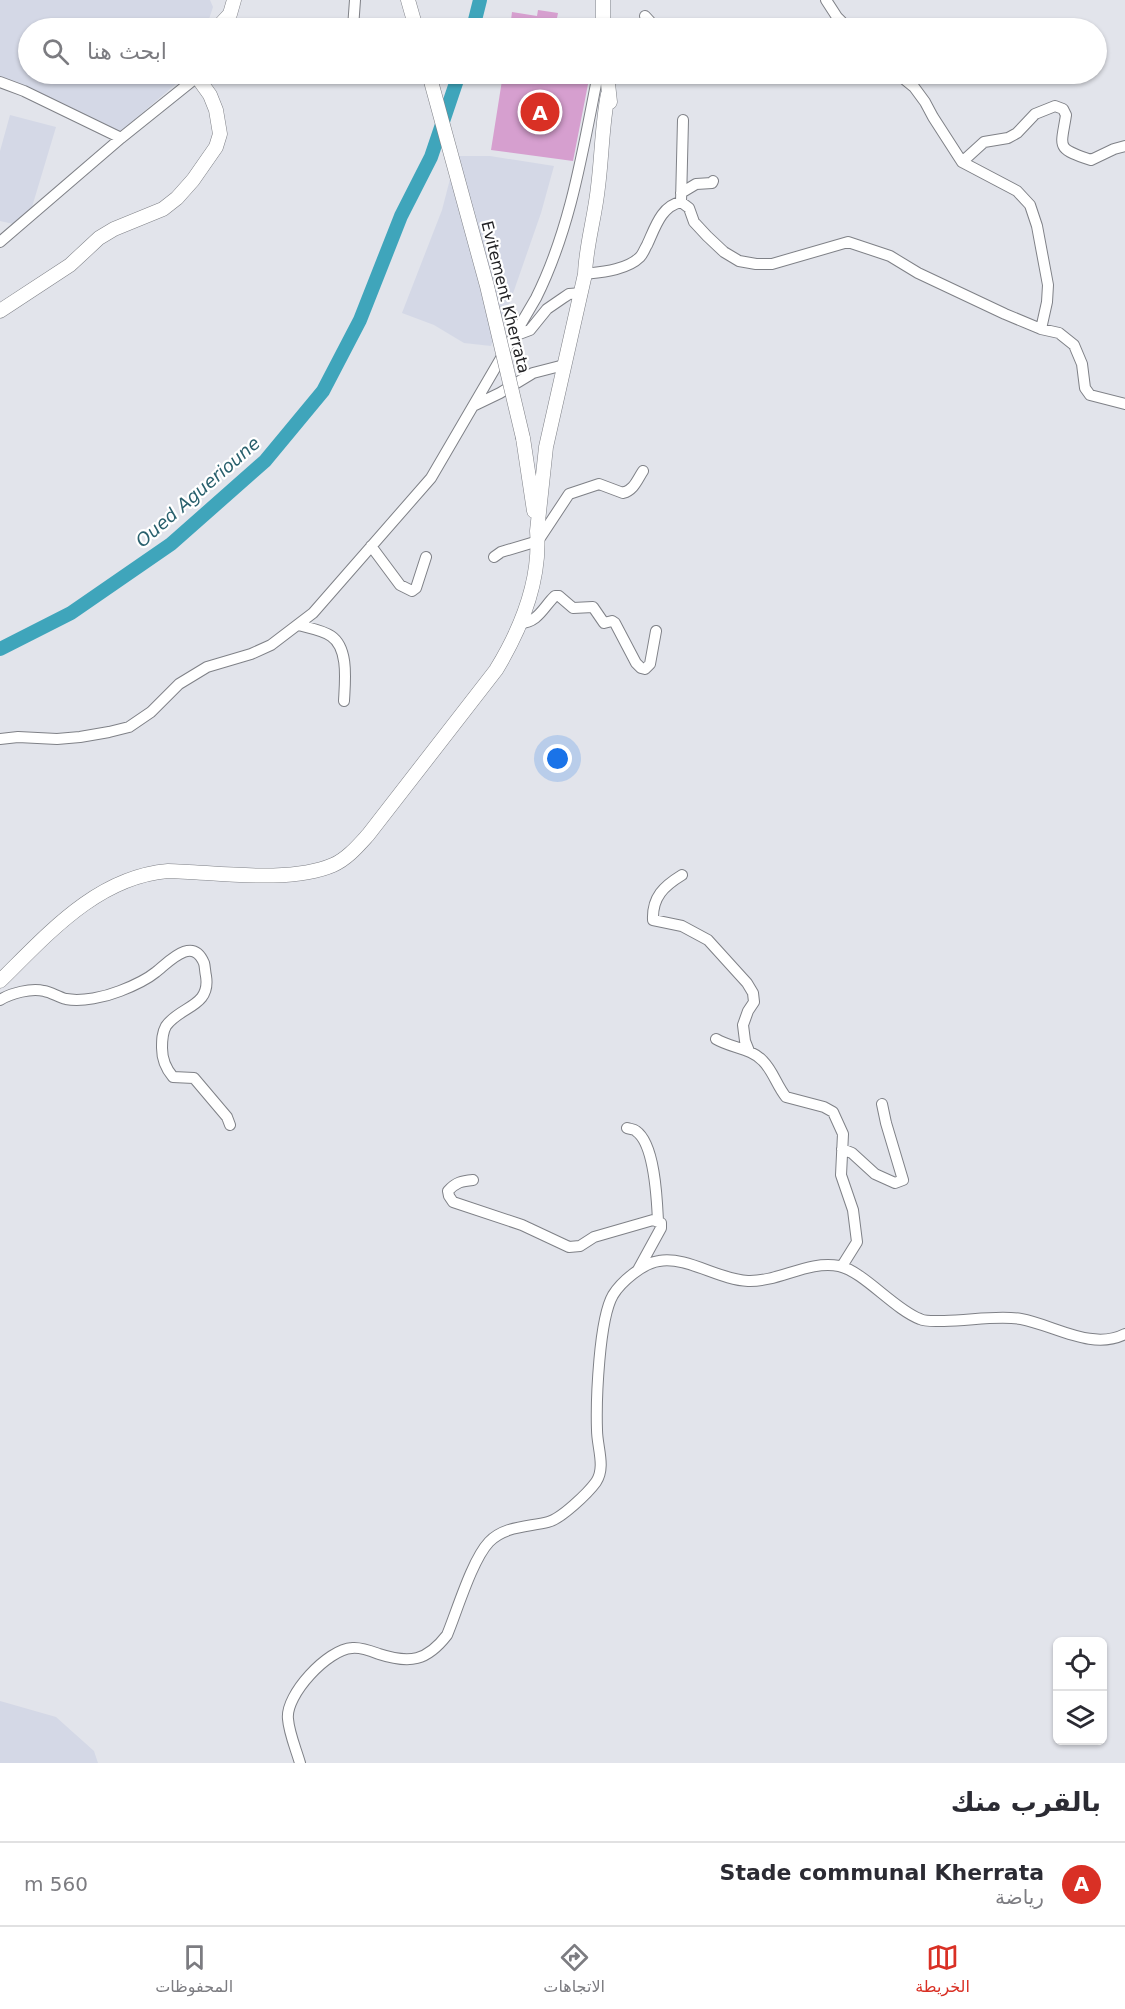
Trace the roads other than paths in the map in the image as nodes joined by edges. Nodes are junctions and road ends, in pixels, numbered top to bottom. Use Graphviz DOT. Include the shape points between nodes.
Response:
graph roads {
  1 [pos="234,0"];
  2 [pos="355,0"];
  3 [pos="408,0"];
  4 [pos="603,0"];
  5 [pos="826,0"];
  6 [pos="226,18"];
  7 [pos="354,18"];
  8 [pos="413,18"];
  9 [pos="603,18"];
  10 [pos="838,18"];
  11 [pos="0,82"];
  12 [pos="185,84"];
  13 [pos="202,84"];
  14 [pos="432,84"];
  15 [pos="596,84"];
  16 [pos="608,84"];
  17 [pos="910,84"];
  18 [pos="683,120"];
  19 [pos="121,138"];
  20 [pos="1125,146"];
  21 [pos="962,162"];
  22 [pos="713,181"];
  23 [pos="681,197"];
  24 [pos="0,242"];
  25 [pos="585,274"];
  26 [pos="582,293"];
  27 [pos="0,311"];
  28 [pos="1041,329"];
  29 [pos="514,336"];
  30 [pos="564,365"];
  31 [pos="1125,404"];
  32 [pos="473,406"];
  33 [pos="643,471"];
  34 [pos="537,536"];
  35 [pos="371,546"];
  36 [pos="426,557"];
  37 [pos="494,557"];
  38 [pos="520,623"];
  39 [pos="298,625"];
  40 [pos="656,631"];
  41 [pos="344,700"];
  42 [pos="0,739"];
  43 [pos="682,875"];
  44 [pos="0,981"];
  45 [pos="0,1000"];
  46 [pos="716,1039"];
  47 [pos="749,1051"];
  48 [pos="882,1104"];
  49 [pos="230,1125"];
  50 [pos="627,1128"];
  51 [pos="842,1149"];
  52 [pos="473,1180"];
  53 [pos="658,1221"];
  54 [pos="842,1266"];
  55 [pos="636,1273"];
  56 [pos="1125,1334"];
  57 [pos="300,1763"];
  1 -- 6 [label="main road"];
  2 -- 7 [label="street"];
  3 -- 8 [label="main road"];
  4 -- 9 [label="main road"];
  5 -- 10 [label="street"];
  11 -- 19 [label="street"];
  12 -- 19 [label="street"];
  13 -- 27 [label="main road" via="216,110 220,134 216,147 177,198 163,209 99,238 70,265"];
  14 -- 34 [label="main road, Evitement Kherrata, bridge" via="490,296 523,438"];
  15 -- 29 [label="street" via="552,267"];
  16 -- 25 [label="main road"];
  17 -- 21 [label="street"];
  18 -- 23 [label="street"];
  19 -- 24 [label="street"];
  20 -- 21 [label="street" via="1091,160 1066,150 1061,136 1066,115 1055,106 1035,114 1008,138 984,142"];
  21 -- 28 [label="street" via="1017,192 1030,204 1048,285"];
  22 -- 23 [label="street" via="696,184"];
  23 -- 25 [label="street" via="665,210 640,257 604,272"];
  23 -- 28 [label="street" via="694,222 724,252 739,261 772,264 848,242 890,256 1005,315"];
  25 -- 26 [label="main road"];
  26 -- 29 [label="street" via="569,294 530,330"];
  26 -- 30 [label="main road"];
  28 -- 31 [label="street" via="1059,333 1074,345 1090,395"];
  29 -- 32 [label="street"];
  30 -- 32 [label="street" via="533,373"];
  30 -- 34 [label="main road" via="546,447"];
  32 -- 35 [label="street" via="431,478"];
  33 -- 34 [label="street" via="627,492 599,484 569,494"];
  34 -- 37 [label="street"];
  34 -- 38 [label="main road" via="534,578"];
  35 -- 36 [label="street" via="399,585 412,591"];
  35 -- 39 [label="street"];
  38 -- 40 [label="street" via="534,620 555,596 573,608 593,607 604,623 615,623 636,663 645,669 650,664"];
  38 -- 44 [label="main road" via="496,670 368,835 344,858 323,868 296,873 168,871 132,878 87,902"];
  39 -- 41 [label="street" via="332,636 341,647"];
  39 -- 42 [label="street" via="271,645 207,667 179,684 129,727 80,737"];
  43 -- 47 [label="street" via="666,885 657,897 653,920 682,926 708,940 747,983 754,1002 743,1025"];
  45 -- 49 [label="street" via="19,992 42,990 67,999 108,995 138,984 179,953 197,954 204,962 208,984 205,993 167,1025 162,1035 162,1052 168,1071 174,1077 195,1078"];
  46 -- 47 [label="street"];
  47 -- 51 [label="street" via="762,1060 786,1097 833,1112 843,1134"];
  48 -- 51 [label="street" via="903,1180 895,1183 875,1174"];
  50 -- 53 [label="street" via="642,1137 655,1173"];
  51 -- 54 [label="street" via="841,1175 853,1210 857,1242"];
  52 -- 53 [label="street" via="462,1181 448,1191 453,1202 569,1246"];
  53 -- 55 [label="street" via="661,1228"];
  54 -- 55 [label="street" via="825,1264 750,1281 672,1260 657,1261"];
  54 -- 56 [label="street" via="920,1319 972,1321 1007,1317 1091,1338"];
  55 -- 57 [label="street" via="613,1294 607,1309 598,1383 601,1470 597,1481 552,1521 519,1527 490,1540 479,1554 447,1635 426,1656 397,1660 352,1648 331,1656 314,1669 290,1702 287,1718"];
}
